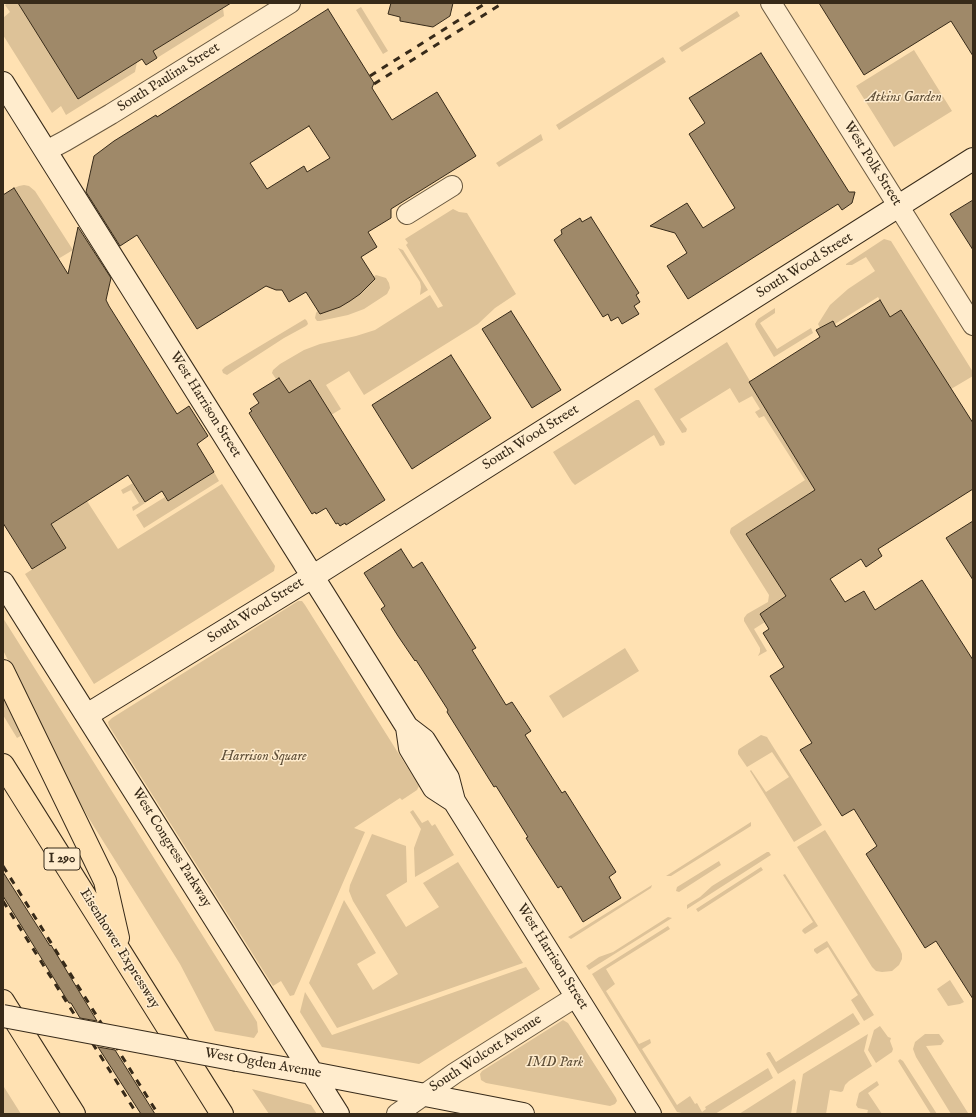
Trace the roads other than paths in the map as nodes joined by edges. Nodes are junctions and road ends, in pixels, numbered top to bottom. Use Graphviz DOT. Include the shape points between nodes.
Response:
graph roads {
  1 [pos="290,3"];
  2 [pos="771,3"];
  3 [pos="3,83"];
  4 [pos="46,151"];
  5 [pos="973,159"];
  6 [pos="452,186"];
  7 [pos="898,207"];
  8 [pos="407,214"];
  9 [pos="973,325"];
  10 [pos="312,576"];
  11 [pos="3,583"];
  12 [pos="3,671"];
  13 [pos="87,715"];
  14 [pos="3,765"];
  15 [pos="121,953"];
  16 [pos="576,996"];
  17 [pos="3,1001"];
  18 [pos="3,1016"];
  19 [pos="312,1073"];
  20 [pos="55,1084"];
  21 [pos="424,1094"];
  22 [pos="63,1114"];
  23 [pos="74,1114"];
  24 [pos="222,1114"];
  25 [pos="338,1114"];
  26 [pos="397,1114"];
  27 [pos="523,1114"];
  28 [pos="650,1114"];
  1 -- 4 [label="street, South Paulina Street"];
  2 -- 7 [label="street, West Polk Street"];
  3 -- 4 [label="main road, West Harrison Street"];
  4 -- 10 [label="main road, West Harrison Street"];
  5 -- 7 [label="main road, South Wood Street"];
  6 -- 8 [label="street"];
  7 -- 9 [label="street, West Polk Street"];
  7 -- 10 [label="main road, South Wood Street"];
  10 -- 13 [label="main road, South Wood Street"];
  10 -- 16 [label="main road, West Harrison Street" via="407,727 410,748 434,788 454,801"];
  11 -- 13 [label="main road, West Congress Parkway"];
  12 -- 15 [label="highway" via="105,881"];
  13 -- 19 [label="main road, West Congress Parkway"];
  14 -- 15 [label="highway, Eisenhower Expressway / I 290"];
  15 -- 24 [label="highway, Eisenhower Expressway / I 290"];
  16 -- 21 [label="street, South Wolcott Avenue"];
  16 -- 28 [label="main road, West Harrison Street"];
  17 -- 20 [label="highway"];
  18 -- 19 [label="main road, West Ogden Avenue, bridge"];
  19 -- 21 [label="main road, West Ogden Avenue"];
  19 -- 25 [label="main road, West Congress Parkway"];
  20 -- 22 [label="highway"];
  20 -- 23 [label="highway"];
  21 -- 26 [label="street, South Wolcott Avenue"];
  21 -- 27 [label="main road, West Ogden Avenue"];
}
